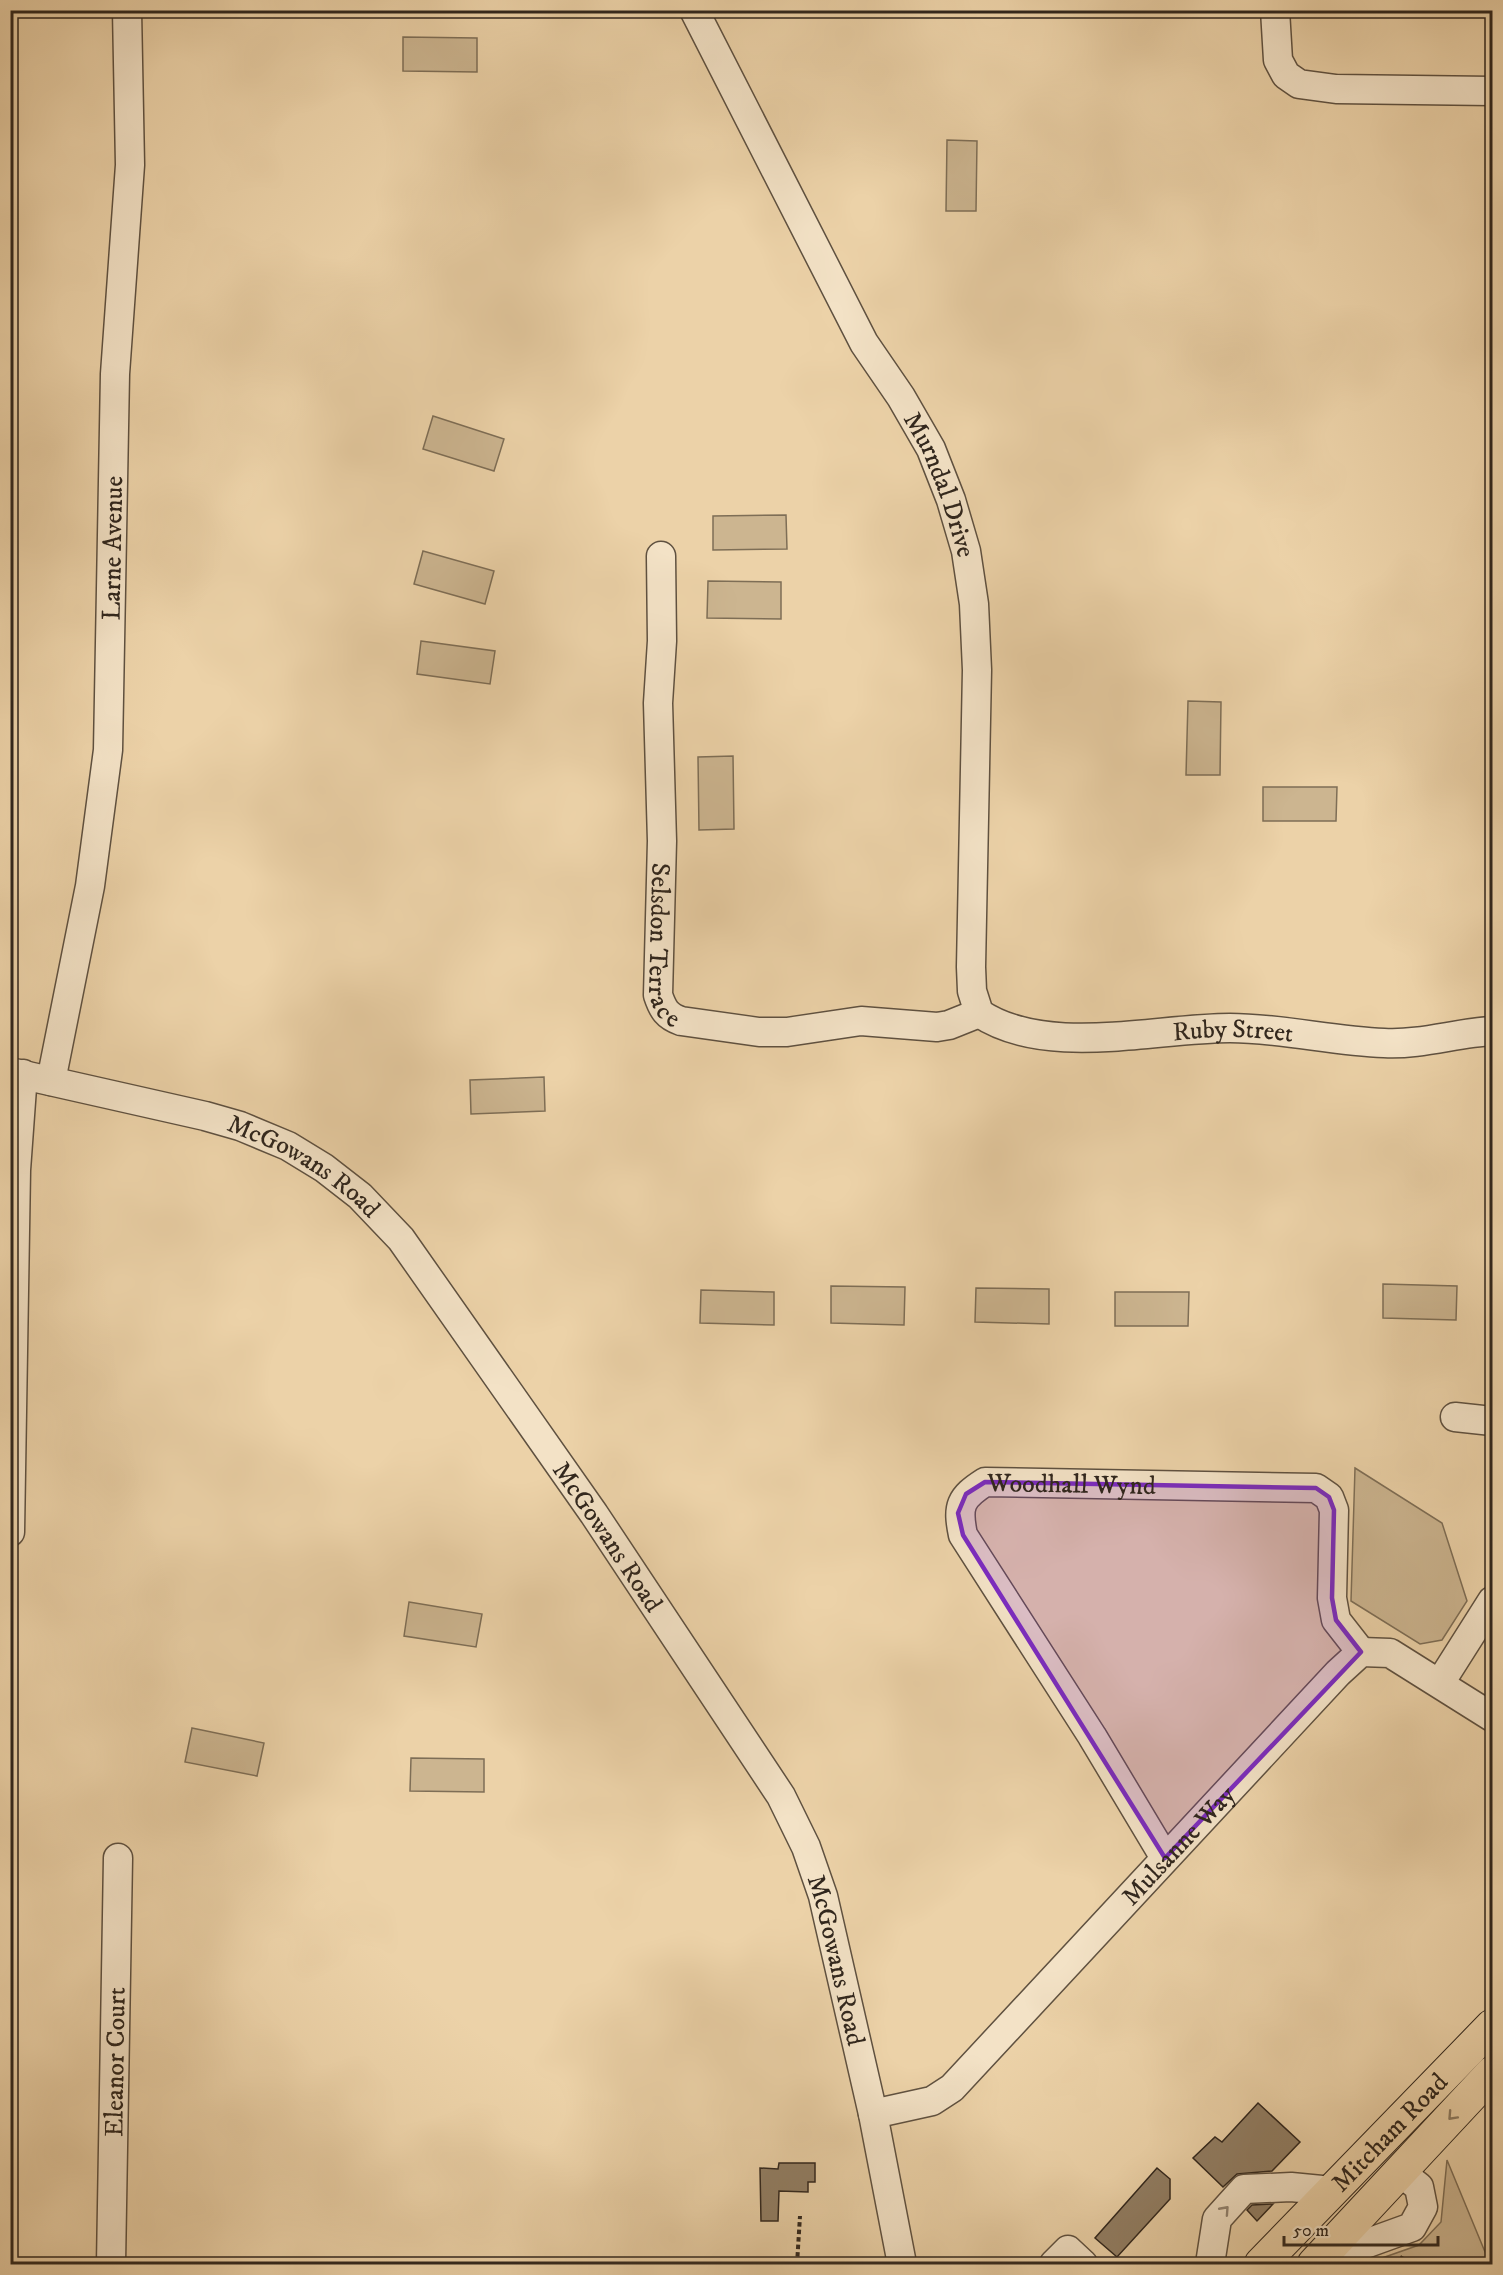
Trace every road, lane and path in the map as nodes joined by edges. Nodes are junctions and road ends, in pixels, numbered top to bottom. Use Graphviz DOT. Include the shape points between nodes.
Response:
graph roads {
  1 [pos="127,10"];
  2 [pos="694,10"];
  3 [pos="1275,10"];
  4 [pos="1492,91"];
  5 [pos="661,556"];
  6 [pos="979,1013"];
  7 [pos="1492,1031"];
  8 [pos="17,1073"];
  9 [pos="51,1081"];
  10 [pos="1455,1417"];
  11 [pos="1492,1421"];
  12 [pos="10,1532"];
  13 [pos="1492,1601"];
  14 [pos="1361,1652"];
  15 [pos="1440,1683"];
  16 [pos="1492,1716"];
  17 [pos="118,1858"];
  18 [pos="1165,1858"];
  19 [pos="1492,2026"];
  20 [pos="1492,2073"];
  21 [pos="873,2114"];
  22 [pos="1373,2149"];
  23 [pos="1400,2172"];
  24 [pos="1332,2191"];
  25 [pos="800,2216"];
  26 [pos="1316,2263"];
  27 [pos="111,2265"];
  28 [pos="797,2265"];
  29 [pos="902,2265"];
  30 [pos="1054,2265"];
  31 [pos="1083,2265"];
  32 [pos="1210,2265"];
  33 [pos="1261,2265"];
  1 -- 9 [label="street, Larne Avenue" via="130,165 115,374 108,750 90,886"];
  2 -- 6 [label="street, Murndal Drive" via="864,343 931,449 963,541 974,604 976,659 971,979"];
  3 -- 4 [label="street" via="1278,60 1286,75 1299,84 1335,89"];
  5 -- 6 [label="street, Selsdon Terrace" via="658,995 662,1008 669,1017 681,1021 759,1032 787,1032 861,1021 937,1027"];
  6 -- 7 [label="street, Ruby Street" via="1006,1027 1071,1037 1231,1028 1385,1043"];
  8 -- 9 [label="street, McGowans Road"];
  8 -- 12 [label="street"];
  9 -- 21 [label="street, McGowans Road" via="205,1116 288,1146 360,1196 401,1239 588,1504 781,1796 806,1847 823,1896"];
  10 -- 11 [label="street"];
  13 -- 15 [label="street"];
  14 -- 15 [label="street" via="1390,1653"];
  14 -- 18 [label="street, Mulsanne Way"];
  14 -- 18 [label="street, Woodhall Wynd" via="1336,1620 1332,1598 1334,1510 1329,1497 1316,1488 985,1482 966,1494 958,1512 963,1535"];
  15 -- 16 [label="street"];
  17 -- 27 [label="street, Eleanor Court"];
  18 -- 21 [label="street, Mulsanne Way" via="952,2088 932,2101"];
  19 -- 22 [label="main road, Mitcham Road"];
  20 -- 23 [label="main road, Mitcham Road, one-way"];
  21 -- 29 [label="street, McGowans Road"];
  22 -- 23 [label="main road"];
  22 -- 24 [label="main road, Mitcham Road"];
  23 -- 26 [label="main road, Mitcham Road"];
  23 -- 26 [label="street" via="1419,2187 1423,2207 1413,2227"];
  32 -- 24 [label="street, one-way" via="1217,2219 1244,2189 1291,2187"];
  24 -- 33 [label="main road, Mitcham Road"];
  25 -- 28 [label="path"];
  30 -- 31 [label="street" via="1068,2250"];
}
